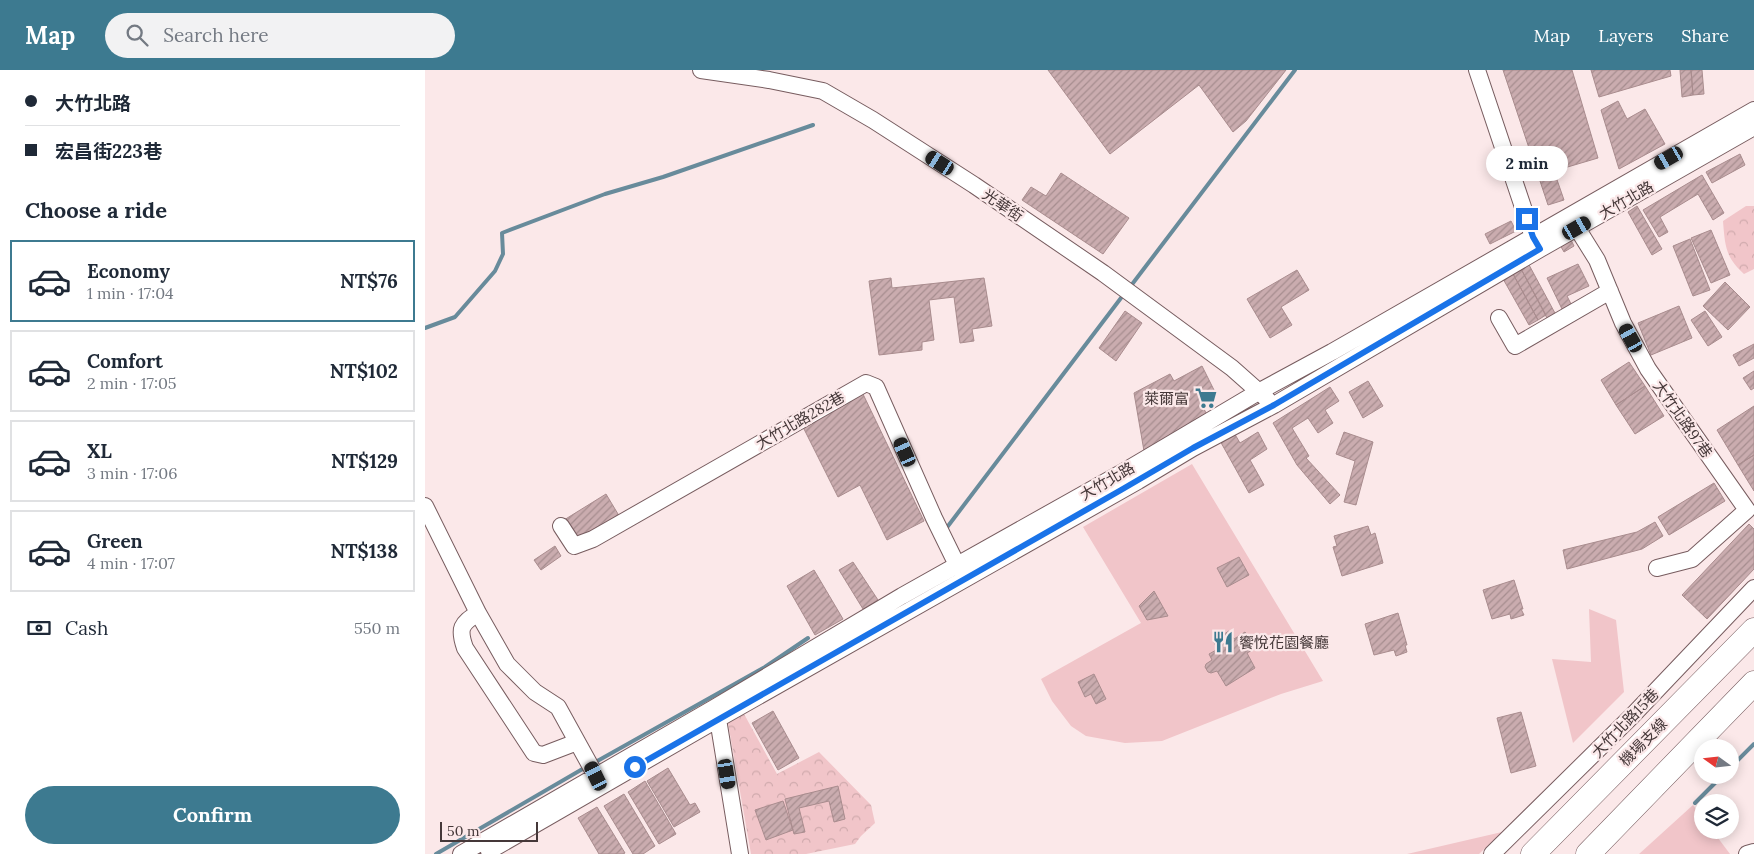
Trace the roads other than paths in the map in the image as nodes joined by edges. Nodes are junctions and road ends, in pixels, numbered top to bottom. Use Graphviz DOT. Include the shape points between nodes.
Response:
graph roads {
  1 [pos="701,70"];
  2 [pos="1477,70"];
  3 [pos="1754,110"];
  4 [pos="1754,127"];
  5 [pos="1577,228"];
  6 [pos="1537,243"];
  7 [pos="1610,291"];
  8 [pos="1499,318"];
  9 [pos="1260,392"];
  10 [pos="1274,405"];
  11 [pos="425,506"];
  12 [pos="561,526"];
  13 [pos="957,565"];
  14 [pos="1657,568"];
  15 [pos="1754,588"];
  16 [pos="478,613"];
  17 [pos="1754,630"];
  18 [pos="1754,683"];
  19 [pos="716,713"];
  20 [pos="577,742"];
  21 [pos="596,776"];
  22 [pos="735,852"];
  23 [pos="1754,852"];
  24 [pos="461,854"];
  25 [pos="484,854"];
  26 [pos="1492,854"];
  27 [pos="1533,854"];
  28 [pos="1588,854"];
  29 [pos="1747,854"];
  1 -- 9 [label="street, 光華街" via="823,91 873,120 1055,240 1233,368"];
  2 -- 6 [label="street"];
  3 -- 6 [label="street, 大竹北路"];
  4 -- 5 [label="street, 大竹北路"];
  5 -- 6 [label="street, 大竹北路"];
  5 -- 7 [label="street, 大竹北路97巷" via="1597,260"];
  6 -- 9 [label="street, 大竹北路"];
  6 -- 10 [label="street, 大竹北路"];
  7 -- 8 [label="street" via="1515,346"];
  7 -- 14 [label="street, 大竹北路97巷" via="1648,369 1747,510 1692,559"];
  9 -- 10 [label="street, 光華街"];
  9 -- 13 [label="street, 大竹北路"];
  10 -- 19 [label="street, 大竹北路"];
  11 -- 16 [label="street"];
  12 -- 13 [label="street, 大竹北路282巷" via="574,546 593,539 866,383 876,387"];
  13 -- 19 [label="street, 大竹北路" via="839,632"];
  15 -- 26 [label="street, 大竹北路15巷" via="1632,716"];
  16 -- 20 [label="street" via="507,664 535,692 558,707"];
  16 -- 20 [label="street" via="463,623 461,633 465,648 534,753 543,755"];
  17 -- 27 [label="highway, 機場支線"];
  18 -- 28 [label="highway"];
  19 -- 21 [label="street, 大竹北路"];
  19 -- 22 [label="street"];
  19 -- 25 [label="street, 大竹北路"];
  20 -- 21 [label="street"];
  21 -- 24 [label="street, 大竹北路"];
  23 -- 29 [label="street"];
}
